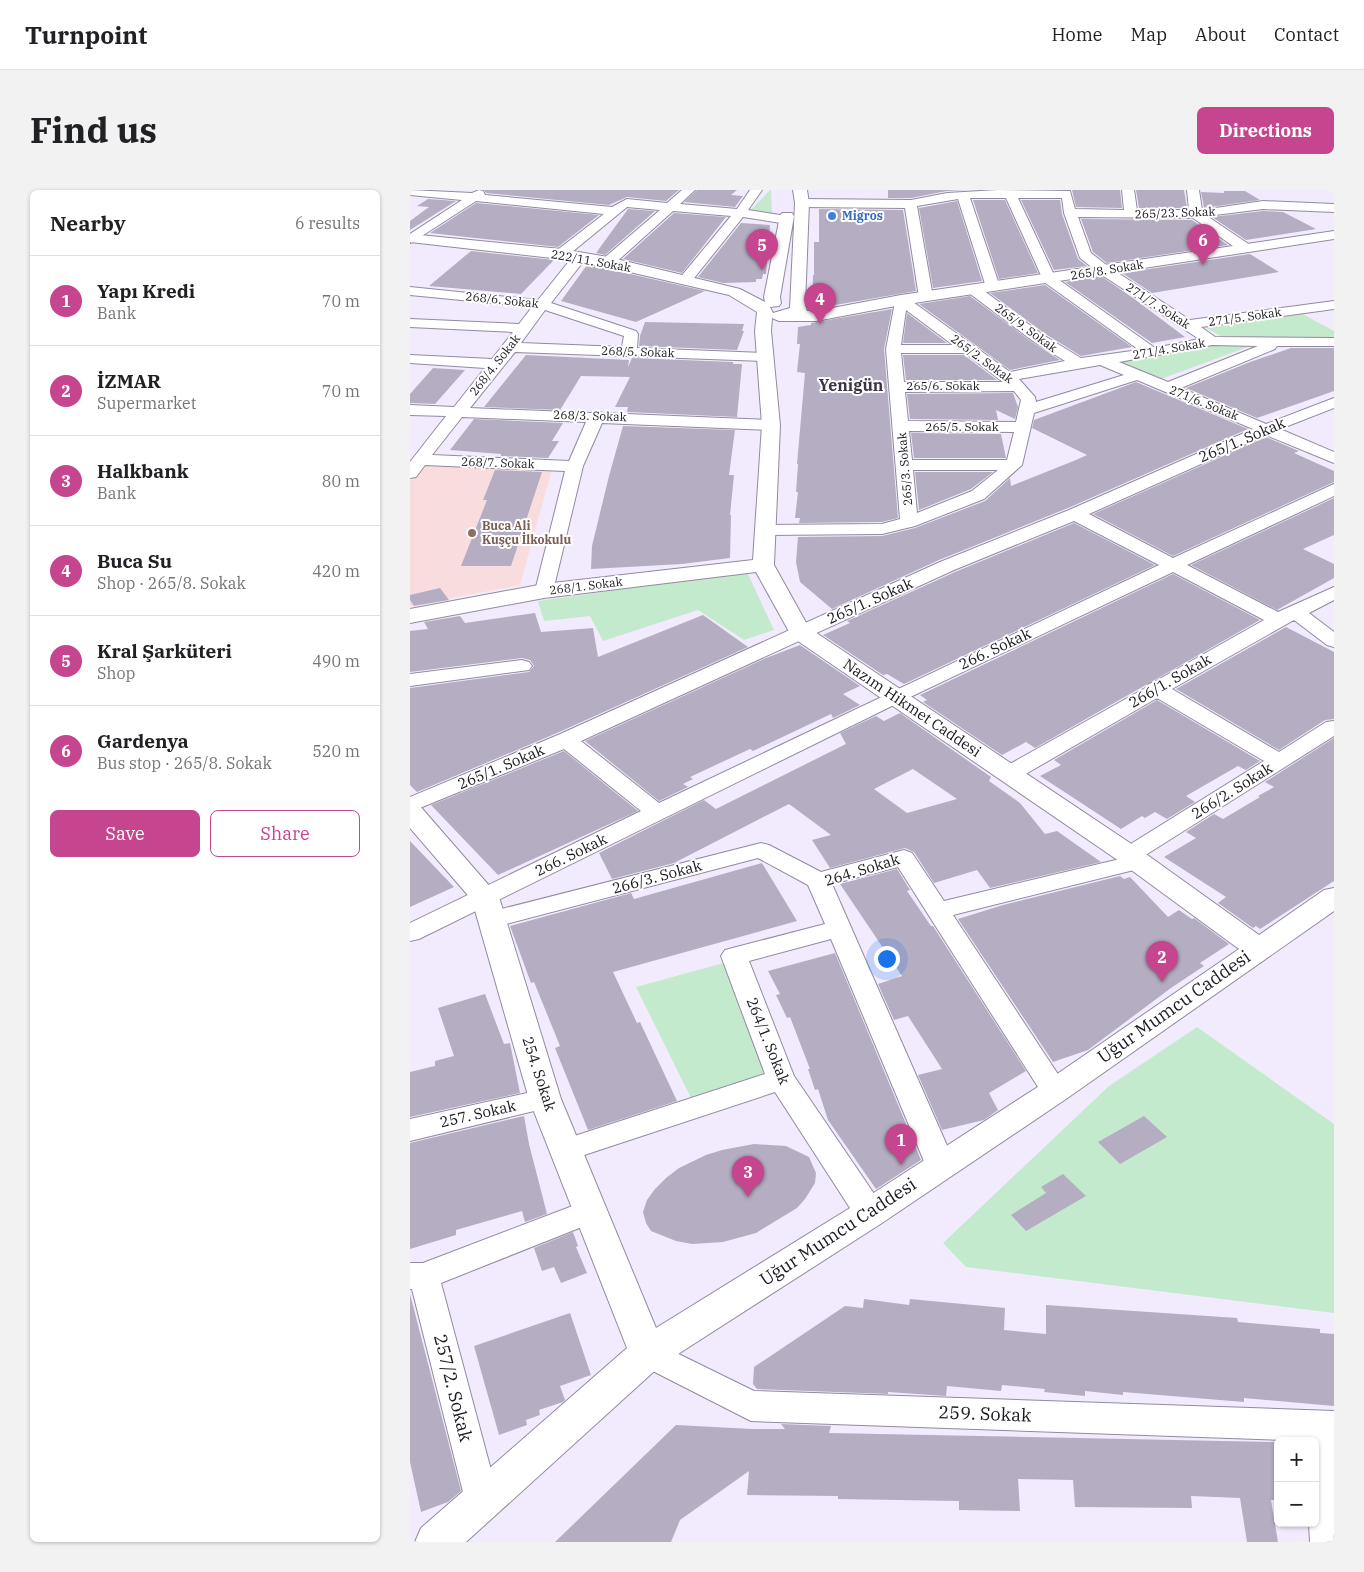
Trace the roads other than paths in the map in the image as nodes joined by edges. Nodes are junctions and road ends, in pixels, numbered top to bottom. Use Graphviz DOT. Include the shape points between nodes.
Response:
graph roads {
  1 [pos="642,190"];
  2 [pos="689,190"];
  3 [pos="756,190"];
  4 [pos="1128,190"];
  5 [pos="1193,190"];
  6 [pos="1259,190"];
  7 [pos="410,191"];
  8 [pos="1066,192"];
  9 [pos="480,193"];
  10 [pos="1008,193"];
  11 [pos="801,196"];
  12 [pos="963,196"];
  13 [pos="920,198"];
  14 [pos="627,203"];
  15 [pos="785,203"];
  16 [pos="1264,205"];
  17 [pos="1330,205"];
  18 [pos="669,207"];
  19 [pos="614,210"];
  20 [pos="740,213"];
  21 [pos="1070,213"];
  22 [pos="1131,214"];
  23 [pos="1196,214"];
  24 [pos="787,220"];
  25 [pos="1334,235"];
  26 [pos="411,239"];
  27 [pos="1245,248"];
  28 [pos="561,254"];
  29 [pos="579,258"];
  30 [pos="608,262"];
  31 [pos="1104,270"];
  32 [pos="686,279"];
  33 [pos="1049,279"];
  34 [pos="993,287"];
  35 [pos="410,290"];
  36 [pos="974,290"];
  37 [pos="926,297"];
  38 [pos="901,300"];
  39 [pos="768,303"];
  40 [pos="541,304"];
  41 [pos="1334,305"];
  42 [pos="1303,309"];
  43 [pos="794,310"];
  44 [pos="1326,322"];
  45 [pos="410,323"];
  46 [pos="1187,325"];
  47 [pos="523,328"];
  48 [pos="1212,341"];
  49 [pos="1281,342"];
  50 [pos="1334,342"];
  51 [pos="511,347"];
  52 [pos="969,349"];
  53 [pos="894,350"];
  54 [pos="629,352"];
  55 [pos="1152,353"];
  56 [pos="766,357"];
  57 [pos="410,359"];
  58 [pos="1103,360"];
  59 [pos="1078,363"];
  60 [pos="496,364"];
  61 [pos="1139,375"];
  62 [pos="1012,381"];
  63 [pos="898,387"];
  64 [pos="1168,388"];
  65 [pos="1334,403"];
  66 [pos="410,410"];
  67 [pos="1027,410"];
  68 [pos="459,411"];
  69 [pos="597,416"];
  70 [pos="771,425"];
  71 [pos="901,426"];
  72 [pos="1022,427"];
  73 [pos="1267,429"];
  74 [pos="1334,458"];
  75 [pos="422,460"];
  76 [pos="906,465"];
  77 [pos="1014,465"];
  78 [pos="575,466"];
  79 [pos="410,473"];
  80 [pos="1334,489"];
  81 [pos="1075,514"];
  82 [pos="909,522"];
  83 [pos="764,530"];
  84 [pos="763,565"];
  85 [pos="1172,565"];
  86 [pos="544,591"];
  87 [pos="1334,593"];
  88 [pos="410,616"];
  89 [pos="1286,616"];
  90 [pos="800,632"];
  91 [pos="1334,641"];
  92 [pos="522,666"];
  93 [pos="410,680"];
  94 [pos="1156,688"];
  95 [pos="897,696"];
  96 [pos="1334,726"];
  97 [pos="566,740"];
  98 [pos="1279,761"];
  99 [pos="1009,774"];
  100 [pos="410,805"];
  101 [pos="410,811"];
  102 [pos="657,813"];
  103 [pos="1134,858"];
  104 [pos="818,880"];
  105 [pos="1334,897"];
  106 [pos="488,908"];
  107 [pos="939,910"];
  108 [pos="839,929"];
  109 [pos="410,933"];
  110 [pos="1258,948"];
  111 [pos="781,1079"];
  112 [pos="1055,1091"];
  113 [pos="545,1099"];
  114 [pos="410,1130"];
  115 [pos="566,1150"];
  116 [pos="941,1166"];
  117 [pos="591,1211"];
  118 [pos="870,1213"];
  119 [pos="417,1276"];
  120 [pos="648,1353"];
  121 [pos="1327,1426"];
  122 [pos="482,1500"];
  123 [pos="436,1542"];
  124 [pos="1328,1542"];
  1 -- 14 [label="street"];
  2 -- 18 [label="street"];
  3 -- 20 [label="street"];
  4 -- 22 [label="street"];
  5 -- 23 [label="street"];
  6 -- 16 [label="street"];
  7 -- 9 [label="street"];
  8 -- 10 [label="street"];
  8 -- 21 [label="street, 271/7. Sokak"];
  9 -- 19 [label="street"];
  9 -- 26 [label="street"];
  10 -- 12 [label="street"];
  10 -- 33 [label="street"];
  11 -- 13 [label="street"];
  11 -- 43 [label="main road"];
  12 -- 13 [label="street"];
  12 -- 34 [label="street, 265/9. Sokak"];
  13 -- 37 [label="street"];
  14 -- 18 [label="street"];
  14 -- 19 [label="street"];
  15 -- 24 [label="main road"];
  16 -- 17 [label="street, 265/23. Sokak"];
  16 -- 23 [label="street, 265/23. Sokak"];
  18 -- 20 [label="street"];
  18 -- 30 [label="street"];
  19 -- 28 [label="street"];
  20 -- 24 [label="street"];
  20 -- 32 [label="street"];
  21 -- 22 [label="street, 265/23. Sokak"];
  21 -- 31 [label="street, 271/7. Sokak" via="1085,255"];
  22 -- 23 [label="street, 265/23. Sokak"];
  23 -- 27 [label="street"];
  24 -- 39 [label="main road"];
  25 -- 27 [label="main road, 265/8. Sokak"];
  26 -- 28 [label="main road, 222/11. Sokak"];
  27 -- 31 [label="main road, 265/8. Sokak"];
  28 -- 29 [label="main road, 222/11. Sokak"];
  29 -- 30 [label="main road, 222/11. Sokak"];
  29 -- 40 [label="street, 268/4. Sokak"];
  30 -- 32 [label="main road, 222/11. Sokak"];
  31 -- 33 [label="main road, 265/8. Sokak"];
  31 -- 46 [label="street, 271/7. Sokak"];
  32 -- 39 [label="main road, 222/11. Sokak" via="734,292 757,304"];
  33 -- 34 [label="main road, 265/8. Sokak"];
  33 -- 55 [label="street"];
  34 -- 36 [label="main road, 265/8. Sokak"];
  35 -- 40 [label="street, 268/6. Sokak"];
  36 -- 37 [label="main road, 265/8. Sokak"];
  36 -- 59 [label="street, 265/9. Sokak" via="1038,338"];
  37 -- 38 [label="main road, 265/8. Sokak"];
  38 -- 43 [label="main road, 265/8. Sokak" via="816,316"];
  38 -- 52 [label="street, 265/2. Sokak"];
  38 -- 53 [label="street, 265/3. Sokak"];
  39 -- 43 [label="main road, 265/8. Sokak" via="778,316"];
  39 -- 56 [label="main road" via="763,331"];
  40 -- 47 [label="street, 268/4. Sokak"];
  40 -- 54 [label="street, 268/6. Sokak" via="631,334"];
  41 -- 42 [label="street, 271/5. Sokak"];
  42 -- 44 [label="street, 271/5. Sokak"];
  42 -- 46 [label="street, 271/5. Sokak"];
  43 -- 56 [label="main road" via="778,326"];
  45 -- 47 [label="street"];
  46 -- 48 [label="street, 271/7. Sokak"];
  47 -- 51 [label="street, 268/4. Sokak"];
  48 -- 49 [label="street, 271/4. Sokak"];
  48 -- 55 [label="street, 271/4. Sokak"];
  49 -- 50 [label="street, 271/4. Sokak"];
  49 -- 64 [label="street"];
  51 -- 54 [label="street, 268/5. Sokak"];
  51 -- 60 [label="street, 268/4. Sokak"];
  52 -- 53 [label="street"];
  52 -- 62 [label="street, 265/2. Sokak"];
  53 -- 63 [label="street, 265/3. Sokak"];
  54 -- 56 [label="street, 268/5. Sokak"];
  55 -- 58 [label="street, 271/4. Sokak"];
  56 -- 70 [label="main road"];
  57 -- 60 [label="street"];
  58 -- 59 [label="street, 271/4. Sokak"];
  58 -- 61 [label="street, 271/6. Sokak"];
  59 -- 62 [label="street, 271/4. Sokak"];
  60 -- 68 [label="street, 268/4. Sokak"];
  61 -- 64 [label="street, 271/6. Sokak"];
  61 -- 67 [label="street, 271/4. Sokak"];
  62 -- 63 [label="street, 265/6. Sokak"];
  62 -- 67 [label="street, 265/2. Sokak" via="1029,400"];
  63 -- 71 [label="street, 265/3. Sokak"];
  64 -- 73 [label="street, 271/6. Sokak"];
  65 -- 73 [label="street, 265/1. Sokak"];
  66 -- 68 [label="street, 268/3. Sokak"];
  67 -- 72 [label="street"];
  68 -- 69 [label="street, 268/3. Sokak"];
  68 -- 75 [label="street, 268/4. Sokak"];
  69 -- 70 [label="street, 268/3. Sokak"];
  69 -- 78 [label="street"];
  70 -- 83 [label="main road"];
  71 -- 72 [label="street, 265/5. Sokak"];
  71 -- 76 [label="street, 265/3. Sokak"];
  72 -- 77 [label="street"];
  73 -- 74 [label="street, 271/6. Sokak"];
  73 -- 81 [label="street, 265/1. Sokak"];
  75 -- 78 [label="street, 268/7. Sokak"];
  75 -- 79 [label="street, 268/4. Sokak"];
  76 -- 77 [label="street"];
  76 -- 82 [label="street, 265/3. Sokak"];
  77 -- 82 [label="street" via="978,495"];
  78 -- 86 [label="street"];
  80 -- 85 [label="street, 266. Sokak"];
  81 -- 85 [label="street"];
  81 -- 90 [label="street, 265/1. Sokak" via="947,566"];
  82 -- 83 [label="street, 265/3. Sokak" via="882,529"];
  83 -- 84 [label="main road"];
  84 -- 86 [label="main road, 268/1. Sokak"];
  84 -- 90 [label="main road, Nazım Hikmet Caddesi"];
  85 -- 89 [label="street"];
  85 -- 95 [label="street, 266. Sokak"];
  86 -- 88 [label="main road, 268/1. Sokak"];
  87 -- 89 [label="street, 266/1. Sokak"];
  89 -- 91 [label="street"];
  89 -- 94 [label="street, 266/1. Sokak"];
  90 -- 95 [label="main road, Nazım Hikmet Caddesi"];
  90 -- 97 [label="street, 265/1. Sokak"];
  92 -- 93 [label="street"];
  94 -- 98 [label="street"];
  94 -- 99 [label="street, 266/1. Sokak"];
  95 -- 99 [label="main road, Nazım Hikmet Caddesi"];
  95 -- 102 [label="street, 266. Sokak"];
  96 -- 98 [label="street, 266/2. Sokak"];
  97 -- 100 [label="street, 265/1. Sokak"];
  97 -- 102 [label="street"];
  98 -- 103 [label="street, 266/2. Sokak"];
  99 -- 103 [label="main road, Nazım Hikmet Caddesi"];
  101 -- 106 [label="main road, 254. Sokak"];
  102 -- 106 [label="street, 266. Sokak"];
  103 -- 107 [label="street, 266/2. Sokak"];
  103 -- 110 [label="main road, Nazım Hikmet Caddesi"];
  104 -- 106 [label="street, 266/3. Sokak" via="762,850"];
  104 -- 107 [label="street, 264. Sokak" via="904,858"];
  104 -- 108 [label="street, 264. Sokak"];
  105 -- 110 [label="main road, Uğur Mumcu Caddesi"];
  106 -- 109 [label="street"];
  106 -- 113 [label="main road, 254. Sokak"];
  107 -- 112 [label="street, 264. Sokak"];
  108 -- 111 [label="street, 264/1. Sokak" via="734,956"];
  108 -- 116 [label="street, 264. Sokak"];
  110 -- 112 [label="main road, Uğur Mumcu Caddesi"];
  111 -- 115 [label="street"];
  111 -- 118 [label="street, 264/1. Sokak"];
  112 -- 116 [label="main road, Uğur Mumcu Caddesi"];
  113 -- 114 [label="street, 257. Sokak"];
  113 -- 115 [label="main road, 254. Sokak"];
  115 -- 117 [label="main road, 254. Sokak"];
  116 -- 118 [label="main road, Uğur Mumcu Caddesi"];
  117 -- 119 [label="street, 257/2. Sokak"];
  117 -- 120 [label="main road, 254. Sokak"];
  118 -- 120 [label="main road, Uğur Mumcu Caddesi"];
  119 -- 122 [label="street, 257/2. Sokak"];
  120 -- 121 [label="street, 259. Sokak" via="751,1406"];
  120 -- 122 [label="main road, Uğur Mumcu Caddesi"];
  121 -- 124 [label="street"];
  122 -- 123 [label="main road, Uğur Mumcu Caddesi"];
}
